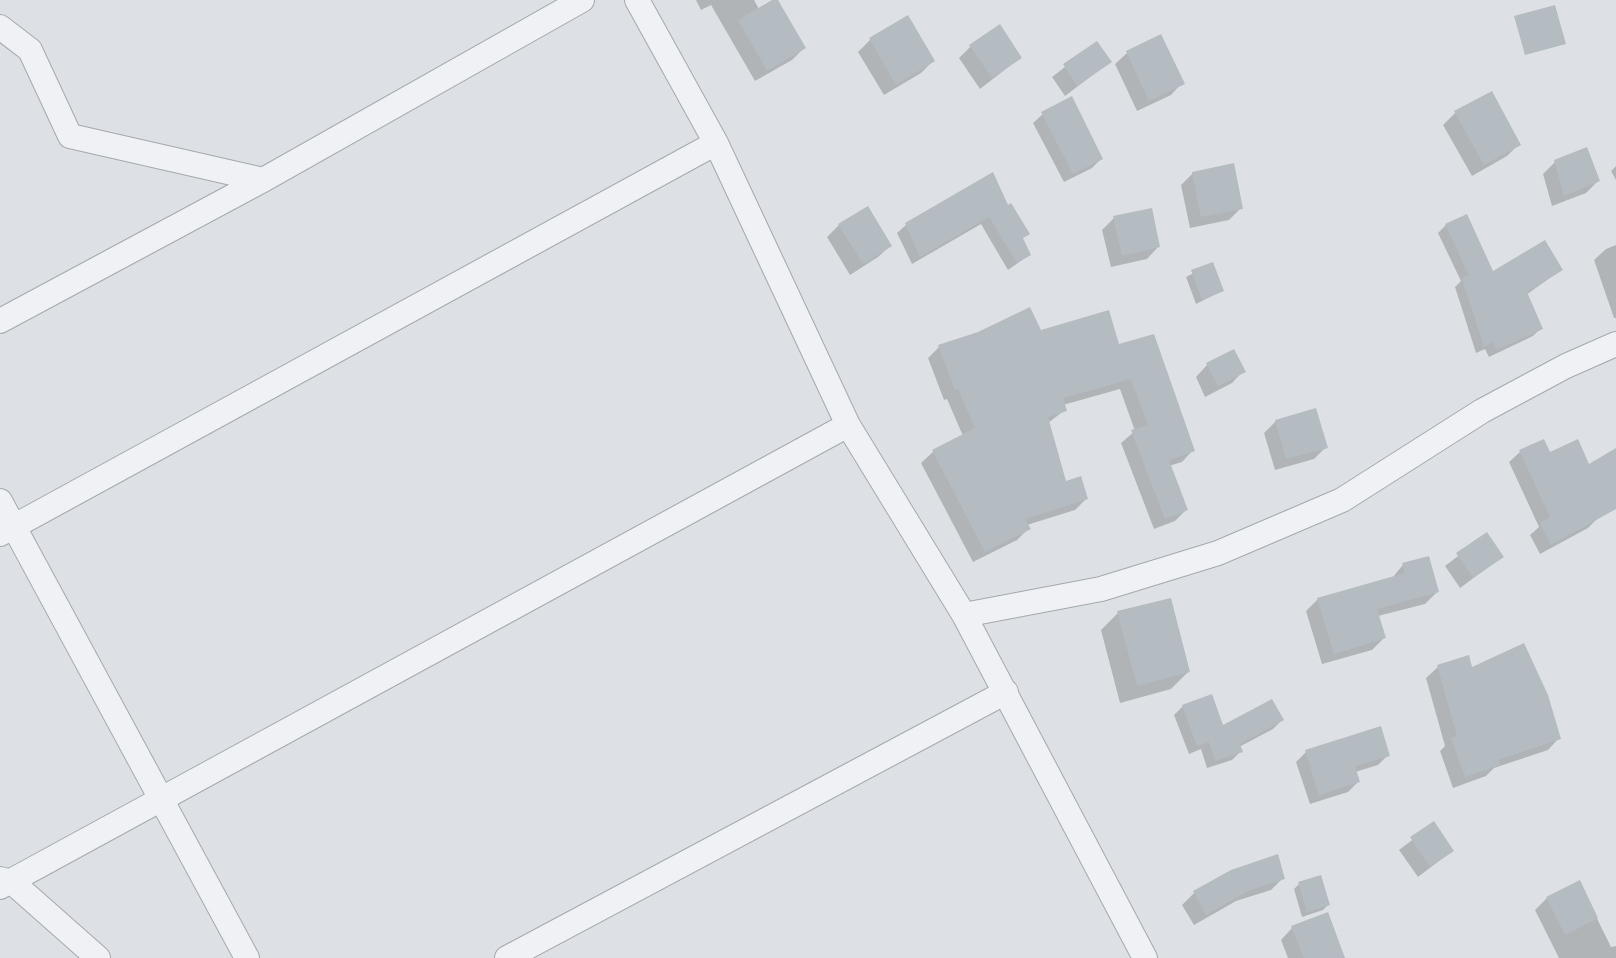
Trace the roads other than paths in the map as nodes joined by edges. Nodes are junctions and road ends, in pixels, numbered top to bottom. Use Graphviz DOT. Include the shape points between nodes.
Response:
graph roads {
  1 [pos="582,0"];
  2 [pos="637,0"];
  3 [pos="0,27"];
  4 [pos="716,143"];
  5 [pos="263,180"];
  6 [pos="0,321"];
  7 [pos="1616,344"];
  8 [pos="848,425"];
  9 [pos="0,502"];
  10 [pos="7,530"];
  11 [pos="964,615"];
  12 [pos="1006,692"];
  13 [pos="162,800"];
  14 [pos="4,883"];
  15 [pos="98,958"];
  16 [pos="247,958"];
  17 [pos="507,958"];
  18 [pos="1145,958"];
  1 -- 5 [label="street"];
  2 -- 4 [label="street"];
  3 -- 5 [label="street" via="30,50 70,136"];
  4 -- 8 [label="street"];
  4 -- 10 [label="street"];
  5 -- 6 [label="street"];
  7 -- 11 [label="street" via="1482,411 1342,500 1218,553 1101,589"];
  8 -- 11 [label="street"];
  8 -- 13 [label="street"];
  9 -- 10 [label="street"];
  10 -- 13 [label="street"];
  11 -- 12 [label="street"];
  12 -- 17 [label="street"];
  12 -- 18 [label="street"];
  13 -- 14 [label="street"];
  13 -- 16 [label="street"];
  14 -- 15 [label="street"];
}
